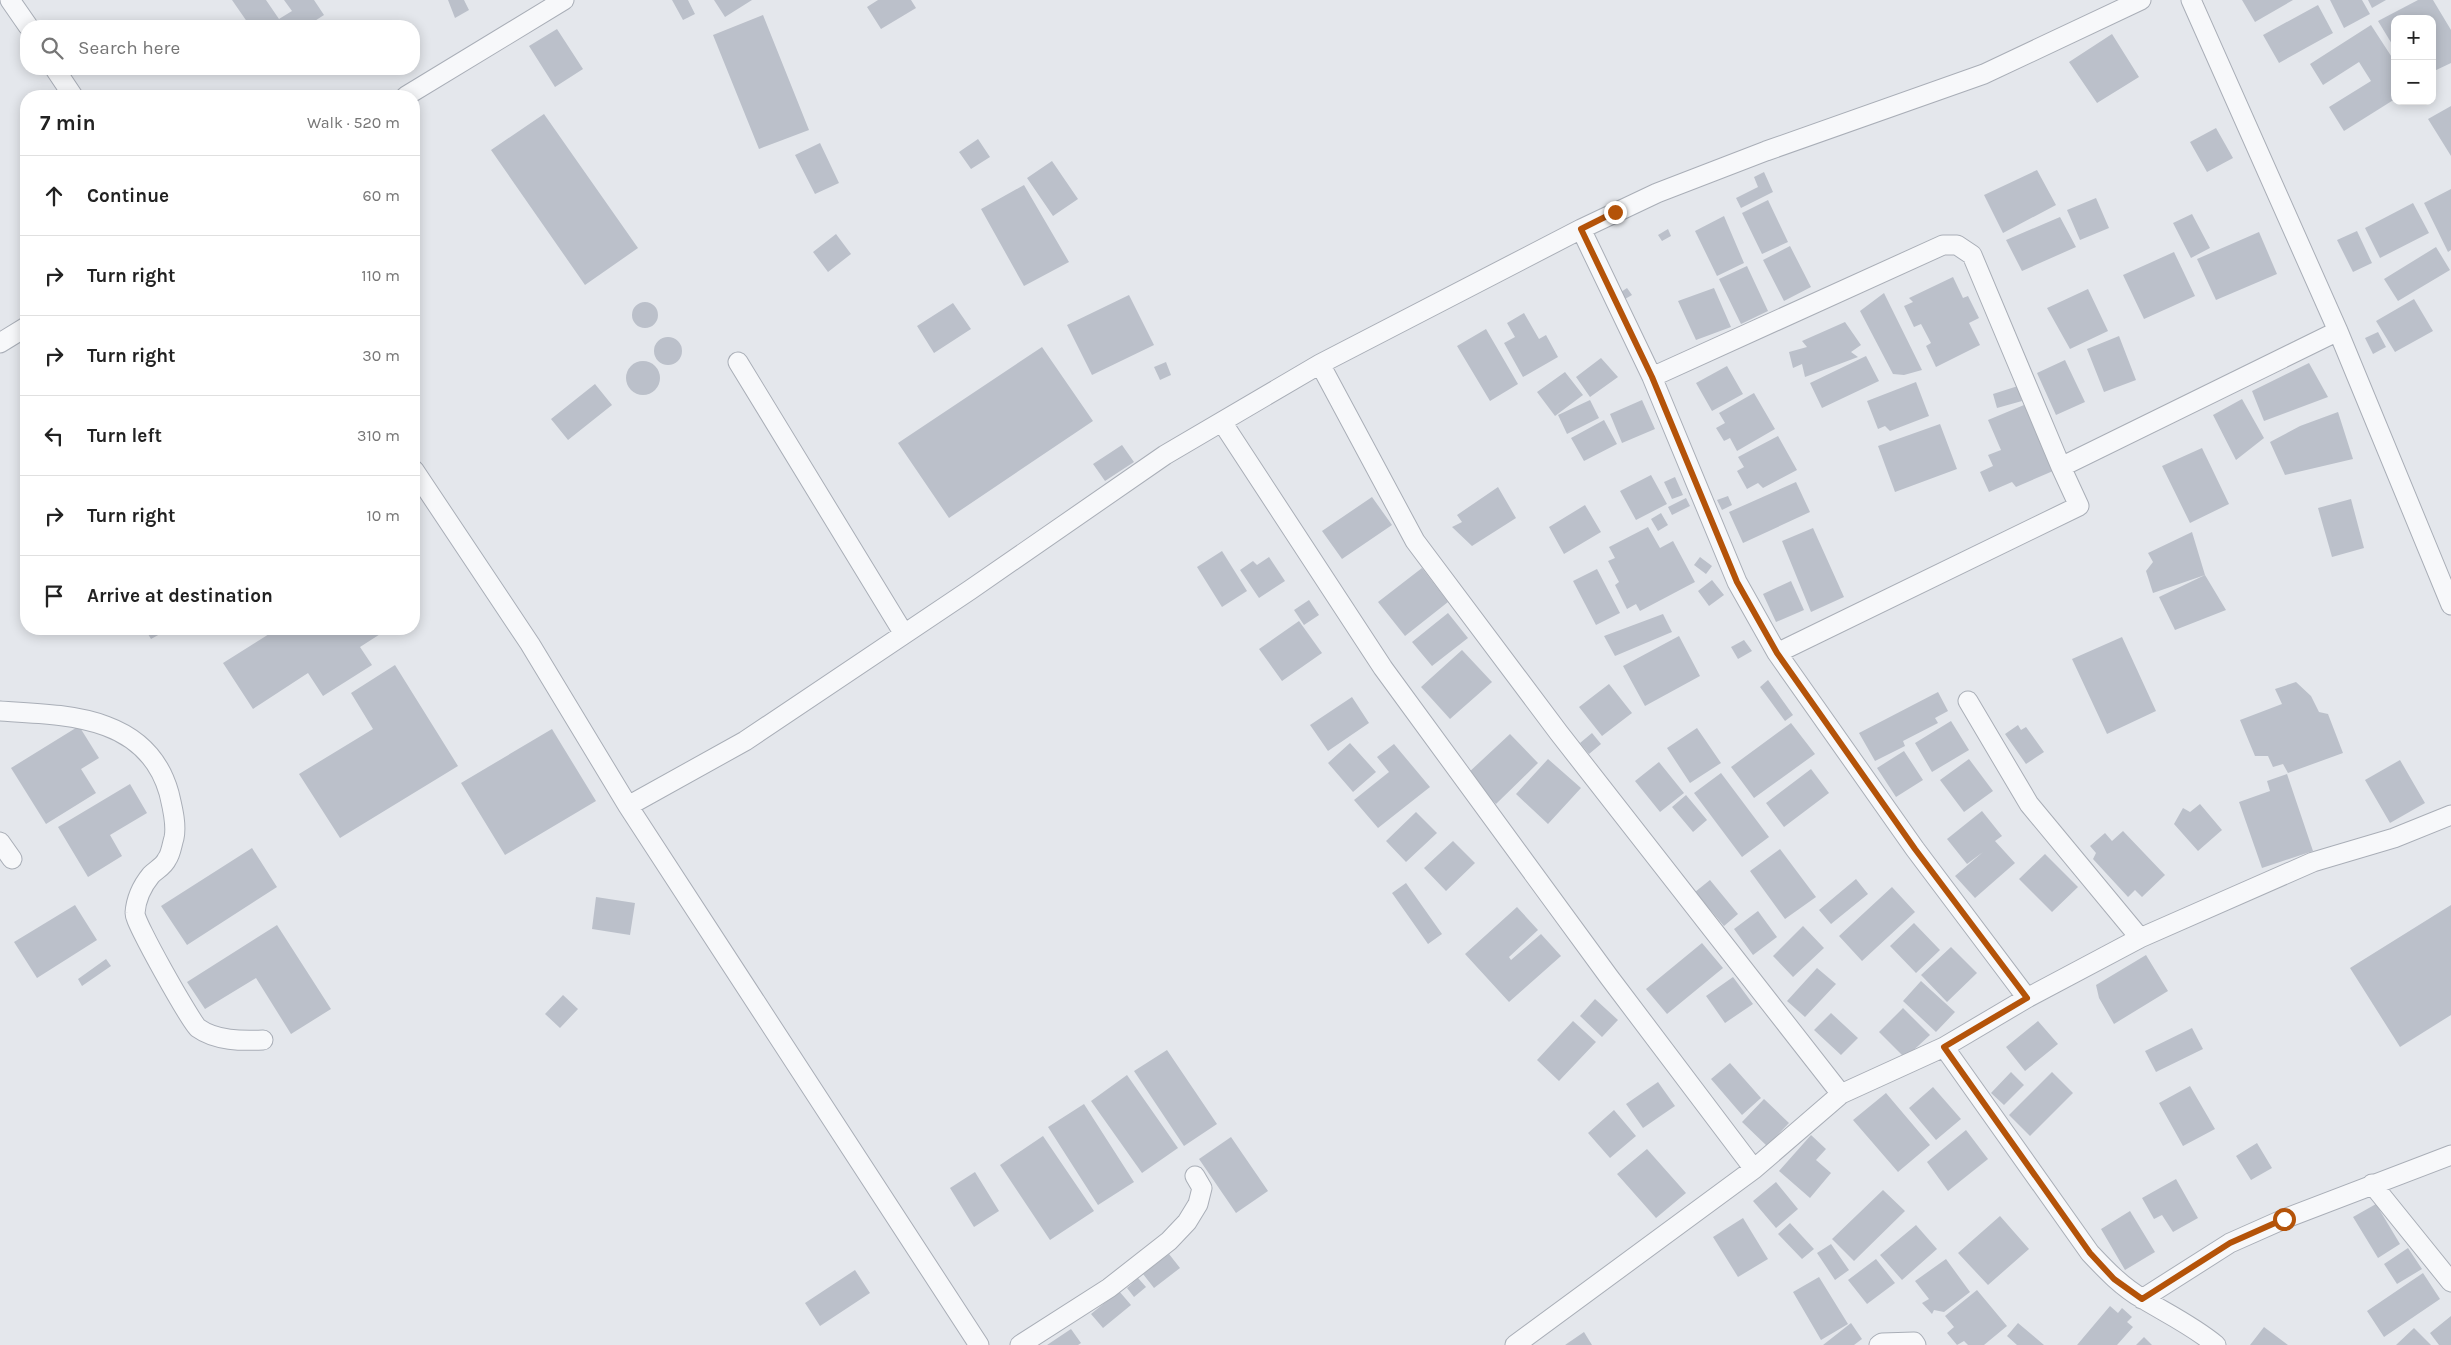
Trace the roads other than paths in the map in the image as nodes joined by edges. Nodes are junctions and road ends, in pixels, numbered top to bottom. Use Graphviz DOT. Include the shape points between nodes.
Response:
graph roads {
  1 [pos="10,0"];
  2 [pos="564,0"];
  3 [pos="2141,0"];
  4 [pos="2191,0"];
  5 [pos="24,20"];
  6 [pos="59,75"];
  7 [pos="69,90"];
  8 [pos="416,90"];
  9 [pos="1581,229"];
  10 [pos="20,331"];
  11 [pos="2338,331"];
  12 [pos="0,343"];
  13 [pos="738,362"];
  14 [pos="1320,364"];
  15 [pos="1652,377"];
  16 [pos="1222,422"];
  17 [pos="2060,467"];
  18 [pos="420,479"];
  19 [pos="2449,596"];
  20 [pos="904,634"];
  21 [pos="1777,653"];
  22 [pos="1968,701"];
  23 [pos="0,711"];
  24 [pos="628,806"];
  25 [pos="2451,815"];
  26 [pos="0,842"];
  27 [pos="12,859"];
  28 [pos="2140,938"];
  29 [pos="2027,998"];
  30 [pos="263,1040"];
  31 [pos="1944,1047"];
  32 [pos="1841,1094"];
  33 [pos="2451,1155"];
  34 [pos="1754,1168"];
  35 [pos="1195,1176"];
  36 [pos="2372,1184"];
  37 [pos="2451,1282"];
  38 [pos="2142,1299"];
  39 [pos="2204,1341"];
  40 [pos="979,1345"];
  41 [pos="1020,1345"];
  42 [pos="1515,1345"];
  43 [pos="1879,1345"];
  44 [pos="1916,1345"];
  1 -- 5 [label="street"];
  2 -- 8 [label="street"];
  3 -- 9 [label="street" via="1984,74 1766,151 1657,193"];
  4 -- 11 [label="street"];
  6 -- 7 [label="street"];
  9 -- 14 [label="street"];
  9 -- 15 [label="street"];
  10 -- 12 [label="street"];
  11 -- 17 [label="street"];
  11 -- 19 [label="street"];
  13 -- 20 [label="street"];
  14 -- 16 [label="street"];
  14 -- 32 [label="street" via="1415,542"];
  15 -- 17 [label="street" via="1878,273 1943,245 1957,245 1972,255"];
  15 -- 21 [label="street" via="1737,582"];
  16 -- 20 [label="street" via="1165,455"];
  16 -- 34 [label="street" via="1383,668 1609,977"];
  17 -- 21 [label="street" via="2079,506"];
  18 -- 24 [label="street" via="530,644"];
  20 -- 24 [label="street" via="745,740"];
  21 -- 29 [label="street" via="1915,849"];
  22 -- 28 [label="street" via="2029,804"];
  23 -- 30 [label="street" via="61,714 98,722 130,737 164,776 173,809 175,835 167,860 139,894 134,915 196,1027 218,1037"];
  24 -- 40 [label="street"];
  25 -- 28 [label="street" via="2394,838 2313,862"];
  26 -- 27 [label="street"];
  28 -- 29 [label="street"];
  29 -- 31 [label="street"];
  31 -- 32 [label="street"];
  31 -- 38 [label="street" via="2090,1253 2114,1279"];
  32 -- 34 [label="street"];
  33 -- 36 [label="street"];
  34 -- 42 [label="street"];
  35 -- 41 [label="street" via="1202,1188 1198,1204 1169,1241 1109,1288"];
  36 -- 37 [label="street"];
  36 -- 38 [label="street" via="2230,1243"];
  38 -- 39 [label="street"];
  43 -- 44 [label="street" via="1914,1342"];
}
